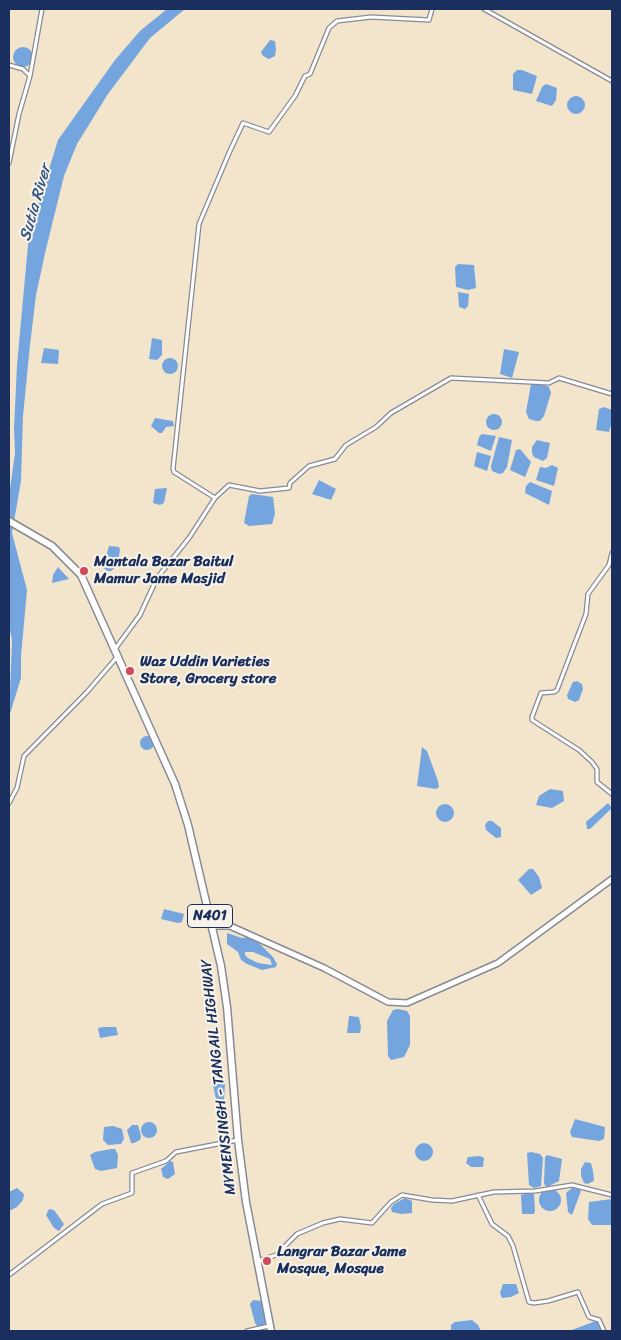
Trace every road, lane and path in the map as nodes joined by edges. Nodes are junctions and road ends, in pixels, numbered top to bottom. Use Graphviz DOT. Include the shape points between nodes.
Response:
graph roads {
  1 [pos="42,9"];
  2 [pos="432,9"];
  3 [pos="484,9"];
  4 [pos="9,65"];
  5 [pos="30,76"];
  6 [pos="612,81"];
  7 [pos="9,163"];
  8 [pos="612,394"];
  9 [pos="215,498"];
  10 [pos="9,521"];
  11 [pos="612,553"];
  12 [pos="117,652"];
  13 [pos="612,794"];
  14 [pos="9,803"];
  15 [pos="612,879"];
  16 [pos="213,926"];
  17 [pos="238,1140"];
  18 [pos="478,1195"];
  19 [pos="612,1195"];
  20 [pos="258,1261"];
  21 [pos="9,1275"];
  22 [pos="271,1328"];
  23 [pos="247,1331"];
  24 [pos="604,1331"];
  1 -- 5 [label="street"];
  2 -- 9 [label="street" via="429,20 371,17 337,21 329,28 310,74 305,76 269,132 243,122 229,153 199,224 173,469"];
  3 -- 6 [label="street"];
  4 -- 5 [label="street" via="23,69"];
  5 -- 7 [label="street"];
  8 -- 9 [label="street" via="559,378 549,383 451,378 391,413 376,428 346,445 335,459 309,466 290,483 289,488 260,490 229,485"];
  9 -- 12 [label="street" via="157,578 140,615"];
  10 -- 12 [label="highway, MYMENSINGH - TANGAIL HIGHWAY / N401" via="42,539 81,574"];
  11 -- 13 [label="street" via="609,565 588,594 586,614 557,690 541,693 532,720 592,762 597,769 597,782"];
  12 -- 14 [label="street" via="88,692 24,756 17,788"];
  12 -- 16 [label="highway, MYMENSINGH - TANGAIL HIGHWAY / N401" via="175,784"];
  15 -- 16 [label="main road" via="498,963 407,1003 388,1002 324,968 230,926"];
  16 -- 17 [label="highway, MYMENSINGH - TANGAIL HIGHWAY / N401" via="227,1007"];
  17 -- 20 [label="highway, MYMENSINGH - TANGAIL HIGHWAY / N401"];
  17 -- 21 [label="street" via="176,1152 166,1161 132,1173 132,1194 102,1204"];
  18 -- 19 [label="street" via="572,1185"];
  18 -- 20 [label="street" via="452,1201 402,1195 372,1222 340,1219 324,1223 297,1234 273,1257"];
  18 -- 24 [label="street" via="492,1224 508,1236 513,1246 529,1302 548,1301 578,1292 589,1317 599,1320"];
  20 -- 22 [label="highway, MYMENSINGH - TANGAIL HIGHWAY / N401"];
  22 -- 23 [label="street"];
}
